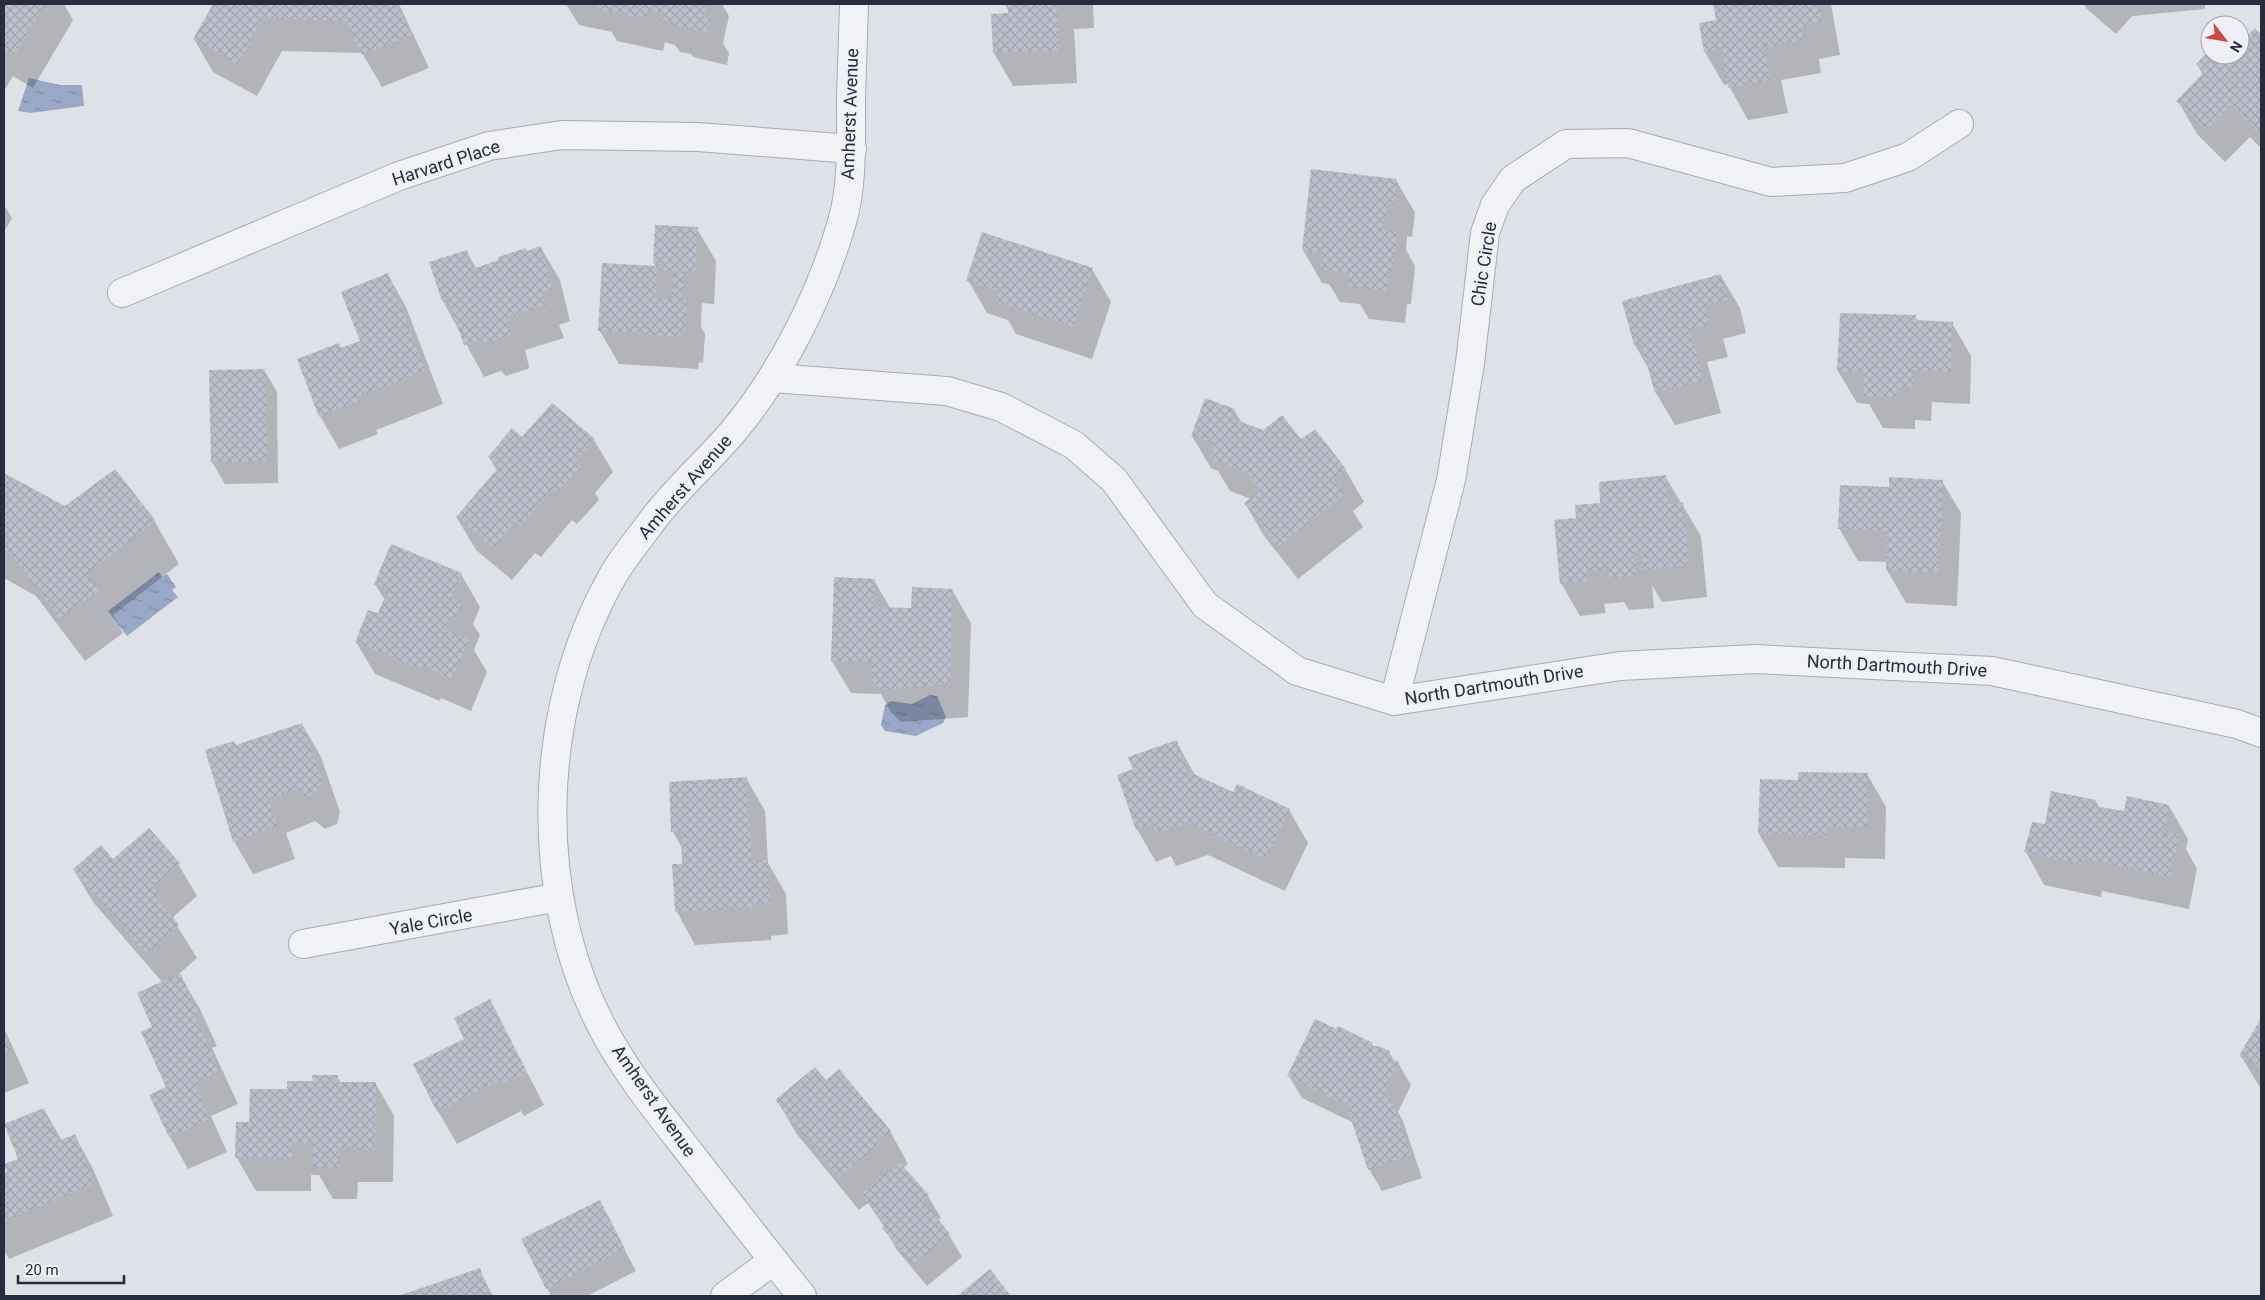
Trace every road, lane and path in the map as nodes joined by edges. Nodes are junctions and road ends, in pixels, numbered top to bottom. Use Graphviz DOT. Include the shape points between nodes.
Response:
graph roads {
  1 [pos="854,4"];
  2 [pos="1959,124"];
  3 [pos="852,149"];
  4 [pos="122,293"];
  5 [pos="773,378"];
  6 [pos="1394,701"];
  7 [pos="2261,733"];
  8 [pos="558,897"];
  9 [pos="303,944"];
  10 [pos="773,1261"];
  11 [pos="725,1296"];
  12 [pos="802,1296"];
  1 -- 3 [label="street, Amherst Avenue"];
  2 -- 6 [label="street, Chic Circle" via="1908,157 1845,178 1771,182 1628,143 1566,144 1513,179 1495,205 1485,233 1470,363 1451,480"];
  3 -- 4 [label="street, Harvard Place" via="698,137 562,135 490,146 400,176"];
  3 -- 5 [label="street, Amherst Avenue" via="844,217 826,270"];
  5 -- 6 [label="street, North Dartmouth Drive" via="946,391 1001,407 1042,428 1074,445 1114,480 1205,606 1297,671"];
  5 -- 8 [label="street, Amherst Avenue" via="737,427 656,516 612,577 583,638 563,709 553,773"];
  6 -- 7 [label="street, North Dartmouth Drive" via="1620,666 1755,659 1992,671 2236,724"];
  8 -- 9 [label="street, Yale Circle"];
  8 -- 10 [label="street, Amherst Avenue" via="573,958 602,1026 637,1085"];
  10 -- 11 [label="street"];
  10 -- 12 [label="street, Amherst Avenue"];
}
